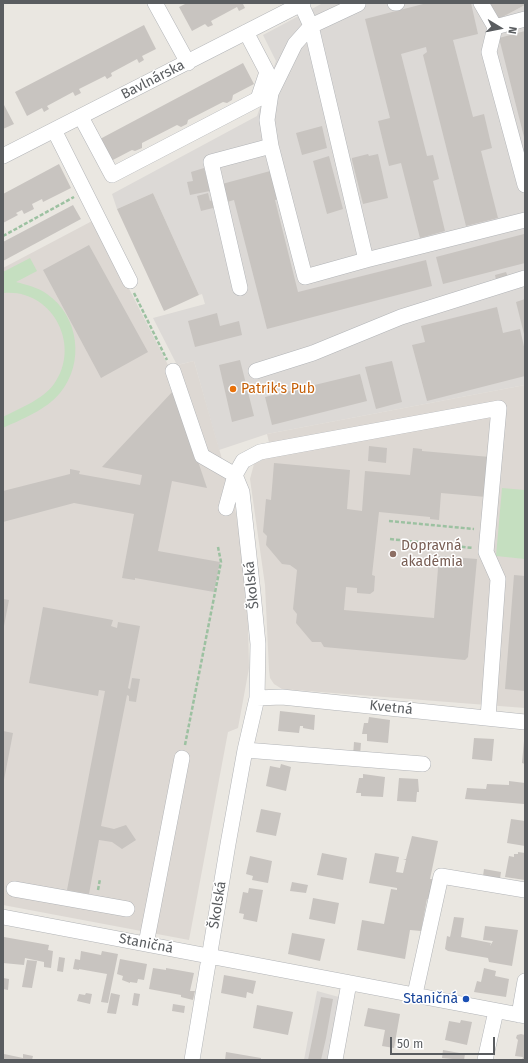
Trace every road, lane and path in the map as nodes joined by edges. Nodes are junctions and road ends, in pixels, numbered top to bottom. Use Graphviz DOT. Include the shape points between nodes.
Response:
graph roads {
  1 [pos="155,3"];
  2 [pos="302,3"];
  3 [pos="481,3"];
  4 [pos="358,4"];
  5 [pos="525,19"];
  6 [pos="311,26"];
  7 [pos="494,27"];
  8 [pos="246,32"];
  9 [pos="188,63"];
  10 [pos="81,117"];
  11 [pos="54,130"];
  12 [pos="271,146"];
  13 [pos="521,153"];
  14 [pos="3,156"];
  15 [pos="525,186"];
  16 [pos="84,191"];
  17 [pos="525,220"];
  18 [pos="3,236"];
  19 [pos="366,260"];
  20 [pos="525,278"];
  21 [pos="130,281"];
  22 [pos="240,288"];
  23 [pos="171,368"];
  24 [pos="256,371"];
  25 [pos="235,475"];
  26 [pos="226,508"];
  27 [pos="389,521"];
  28 [pos="488,530"];
  29 [pos="390,539"];
  30 [pos="218,547"];
  31 [pos="486,549"];
  32 [pos="257,698"];
  33 [pos="488,718"];
  34 [pos="525,722"];
  35 [pos="245,750"];
  36 [pos="182,758"];
  37 [pos="423,764"];
  38 [pos="14,888"];
  39 [pos="525,890"];
  40 [pos="127,909"];
  41 [pos="3,917"];
  42 [pos="146,944"];
  43 [pos="210,956"];
  44 [pos="525,982"];
  45 [pos="349,983"];
  46 [pos="415,994"];
  47 [pos="496,1011"];
  48 [pos="522,1015"];
  49 [pos="192,1060"];
  50 [pos="335,1060"];
  51 [pos="485,1060"];
  1 -- 9 [label="street"];
  2 -- 6 [label="street"];
  2 -- 8 [label="street, Bavlnárska"];
  3 -- 7 [label="street"];
  4 -- 6 [label="street"];
  5 -- 7 [label="street"];
  6 -- 12 [label="street" via="295,44 271,93 267,120"];
  6 -- 19 [label="street"];
  7 -- 13 [label="street" via="489,52"];
  8 -- 9 [label="street, Bavlnárska"];
  8 -- 10 [label="street" via="267,72 258,99 112,175"];
  9 -- 10 [label="street, Bavlnárska"];
  10 -- 11 [label="street, Bavlnárska"];
  11 -- 14 [label="street, Bavlnárska"];
  11 -- 16 [label="street"];
  12 -- 19 [label="street" via="305,277"];
  12 -- 22 [label="street" via="211,162"];
  13 -- 15 [label="street"];
  16 -- 18 [label="path"];
  16 -- 21 [label="street"];
  17 -- 19 [label="street"];
  20 -- 24 [label="street" via="401,317 313,353"];
  21 -- 23 [label="path"];
  23 -- 25 [label="street" via="202,456"];
  25 -- 26 [label="street"];
  25 -- 28 [label="street" via="243,461 260,452 499,408"];
  25 -- 32 [label="street, Školská" via="242,492 258,644"];
  27 -- 28 [label="path"];
  28 -- 31 [label="street"];
  29 -- 31 [label="path"];
  30 -- 36 [label="path" via="220,562"];
  31 -- 33 [label="street" via="498,579"];
  32 -- 33 [label="street, Kvetná" via="282,697"];
  32 -- 35 [label="street, Školská"];
  33 -- 34 [label="street, Kvetná"];
  35 -- 37 [label="street"];
  35 -- 43 [label="street, Školská"];
  36 -- 42 [label="street"];
  38 -- 40 [label="street"];
  39 -- 46 [label="street" via="441,876"];
  41 -- 42 [label="street, Staničná"];
  42 -- 43 [label="street, Staničná"];
  43 -- 45 [label="street, Staničná"];
  43 -- 49 [label="street, Školská"];
  44 -- 48 [label="street"];
  45 -- 46 [label="street, Staničná"];
  45 -- 50 [label="street"];
  46 -- 47 [label="street, Staničná"];
  47 -- 48 [label="street, Staničná"];
  47 -- 51 [label="street"];
}
